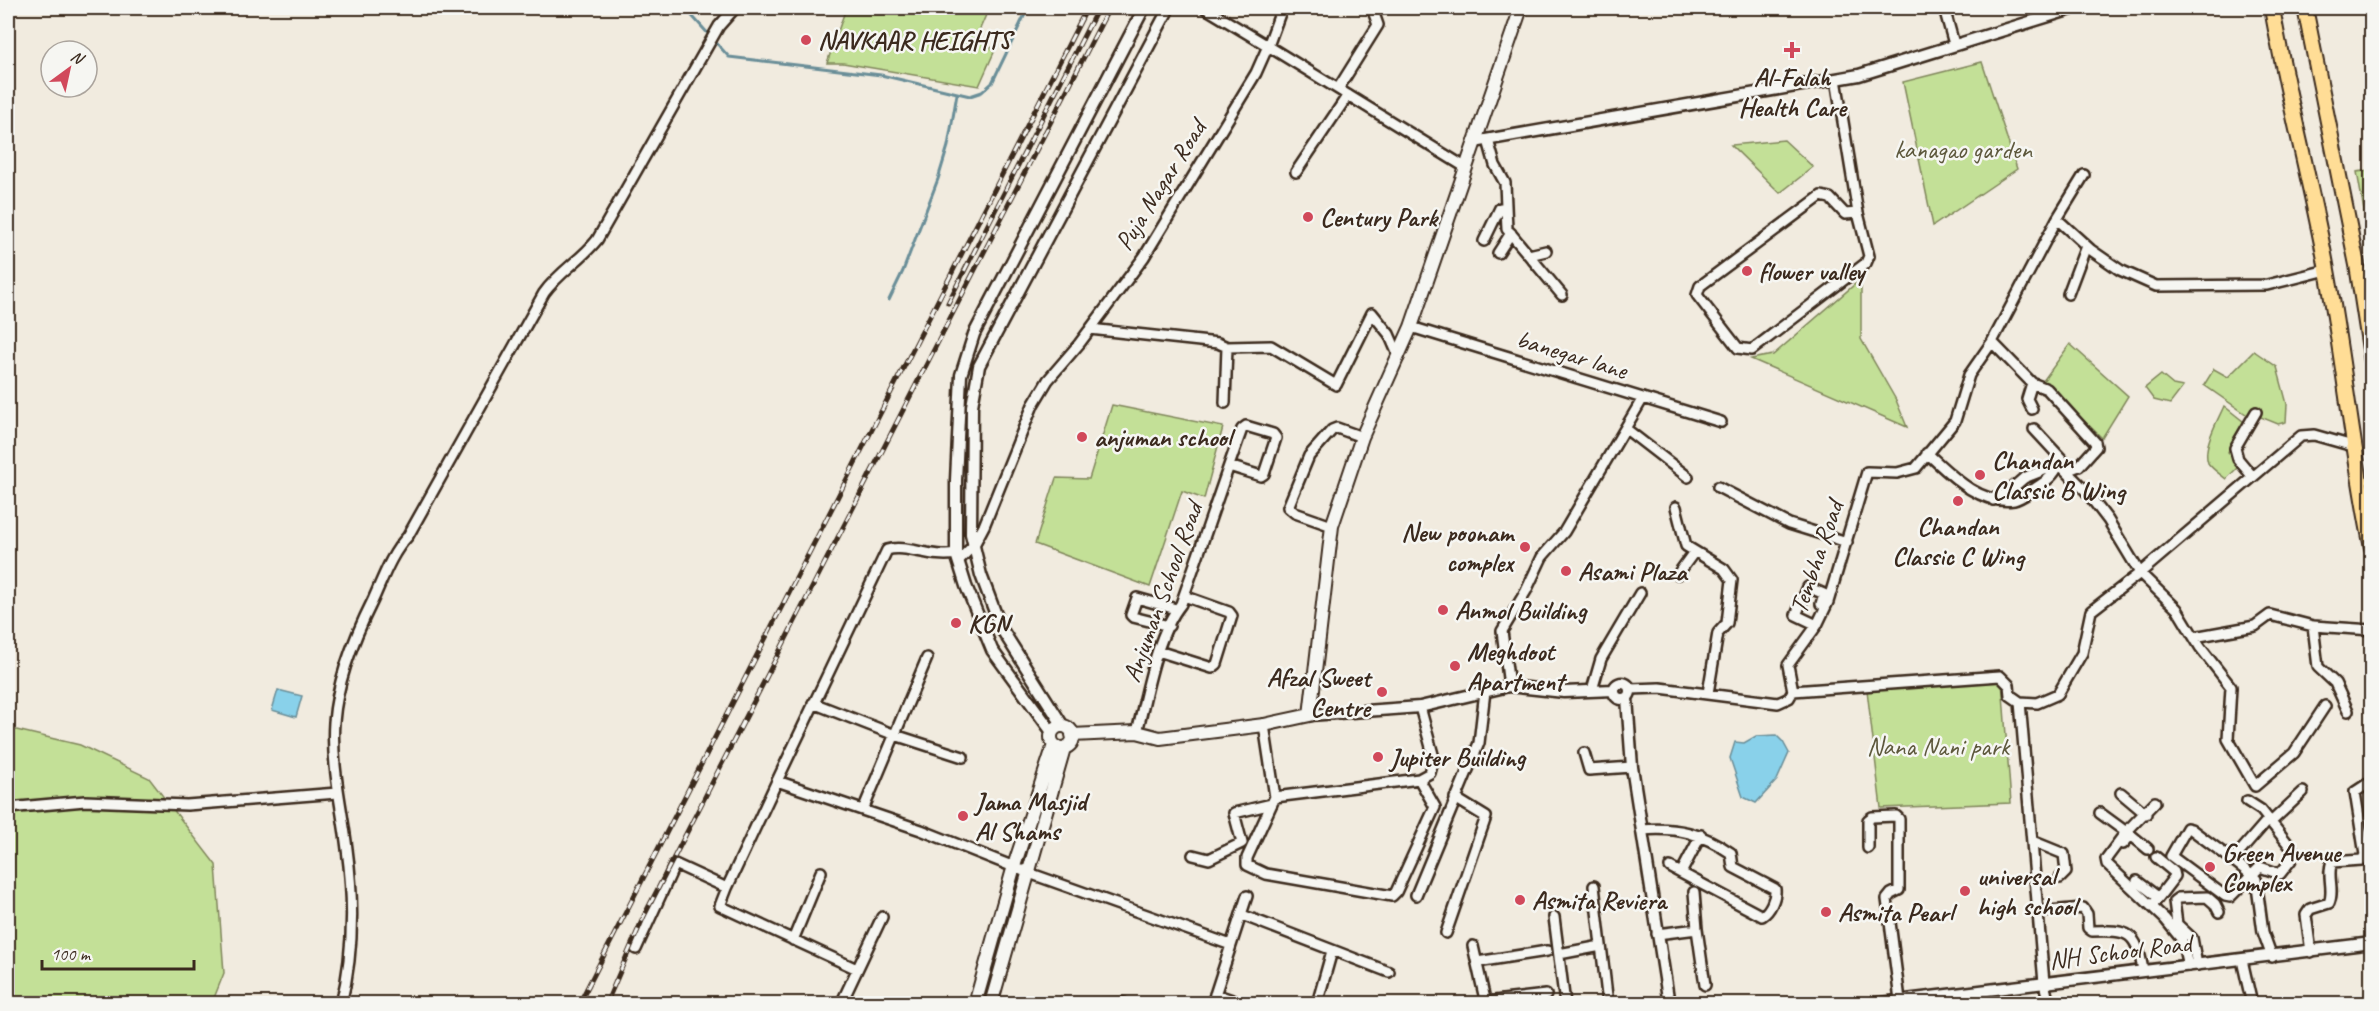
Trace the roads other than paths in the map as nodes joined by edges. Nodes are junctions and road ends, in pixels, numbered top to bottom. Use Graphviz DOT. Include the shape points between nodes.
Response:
graph roads {
  1 [pos="735,8"];
  2 [pos="1144,8"];
  3 [pos="1169,8"];
  4 [pos="1205,8"];
  5 [pos="1282,8"];
  6 [pos="1372,8"];
  7 [pos="1521,8"];
  8 [pos="1944,8"];
  9 [pos="2072,8"];
  10 [pos="2272,8"];
  11 [pos="2305,8"];
  12 [pos="1954,44"];
  13 [pos="1268,46"];
  14 [pos="1836,79"];
  15 [pos="1338,89"];
  16 [pos="1348,95"];
  17 [pos="1488,140"];
  18 [pos="1474,142"];
  19 [pos="1465,167"];
  20 [pos="1296,172"];
  21 [pos="2084,175"];
  22 [pos="1503,206"];
  23 [pos="1858,213"];
  24 [pos="2057,219"];
  25 [pos="1511,233"];
  26 [pos="1484,241"];
  27 [pos="2086,246"];
  28 [pos="1546,251"];
  29 [pos="1498,253"];
  30 [pos="1529,255"];
  31 [pos="2327,270"];
  32 [pos="2068,294"];
  33 [pos="1562,295"];
  34 [pos="1411,327"];
  35 [pos="1090,329"];
  36 [pos="972,341"];
  37 [pos="1992,342"];
  38 [pos="1227,347"];
  39 [pos="987,350"];
  40 [pos="1399,357"];
  41 [pos="2372,362"];
  42 [pos="2032,383"];
  43 [pos="1643,398"];
  44 [pos="1225,403"];
  45 [pos="2032,408"];
  46 [pos="2256,412"];
  47 [pos="1721,422"];
  48 [pos="1626,429"];
  49 [pos="2034,429"];
  50 [pos="1362,437"];
  51 [pos="2353,446"];
  52 [pos="1927,453"];
  53 [pos="2060,464"];
  54 [pos="1229,466"];
  55 [pos="1688,477"];
  56 [pos="2253,477"];
  57 [pos="1718,487"];
  58 [pos="1993,500"];
  59 [pos="1676,507"];
  60 [pos="1332,526"];
  61 [pos="1847,542"];
  62 [pos="974,545"];
  63 [pos="2372,548"];
  64 [pos="1694,552"];
  65 [pos="957,557"];
  66 [pos="2140,573"];
  67 [pos="1678,574"];
  68 [pos="1640,593"];
  69 [pos="1184,596"];
  70 [pos="1176,609"];
  71 [pos="1169,626"];
  72 [pos="2313,626"];
  73 [pos="2372,630"];
  74 [pos="2194,637"];
  75 [pos="1158,651"];
  76 [pos="927,658"];
  77 [pos="1509,686"];
  78 [pos="1592,690"];
  79 [pos="1485,692"];
  80 [pos="1793,692"];
  81 [pos="1628,693"];
  82 [pos="1708,693"];
  83 [pos="2020,702"];
  84 [pos="813,703"];
  85 [pos="2325,706"];
  86 [pos="1420,707"];
  87 [pos="2348,711"];
  88 [pos="1310,715"];
  89 [pos="1264,725"];
  90 [pos="1068,731"];
  91 [pos="1052,732"];
  92 [pos="1137,732"];
  93 [pos="894,735"];
  94 [pos="1059,746"];
  95 [pos="1584,753"];
  96 [pos="963,757"];
  97 [pos="1632,766"];
  98 [pos="1419,779"];
  99 [pos="777,781"];
  100 [pos="2372,781"];
  101 [pos="2303,792"];
  102 [pos="337,793"];
  103 [pos="2121,793"];
  104 [pos="1455,798"];
  105 [pos="1274,801"];
  106 [pos="2247,801"];
  107 [pos="2155,802"];
  108 [pos="8,808"];
  109 [pos="863,810"];
  110 [pos="2100,813"];
  111 [pos="2146,814"];
  112 [pos="2270,823"];
  113 [pos="1642,830"];
  114 [pos="2126,832"];
  115 [pos="1701,835"];
  116 [pos="2032,841"];
  117 [pos="1868,848"];
  118 [pos="2148,849"];
  119 [pos="1193,855"];
  120 [pos="2156,857"];
  121 [pos="2232,861"];
  122 [pos="1014,866"];
  123 [pos="1670,867"];
  124 [pos="821,872"];
  125 [pos="1029,873"];
  126 [pos="1681,873"];
  127 [pos="2251,875"];
  128 [pos="2060,878"];
  129 [pos="2137,881"];
  130 [pos="2124,882"];
  131 [pos="1594,886"];
  132 [pos="727,888"];
  133 [pos="1694,892"];
  134 [pos="1416,894"];
  135 [pos="1247,896"];
  136 [pos="2158,897"];
  137 [pos="2152,906"];
  138 [pos="2038,912"];
  139 [pos="2218,912"];
  140 [pos="1242,915"];
  141 [pos="882,916"];
  142 [pos="1554,917"];
  143 [pos="1697,929"];
  144 [pos="1446,933"];
  145 [pos="1657,934"];
  146 [pos="794,940"];
  147 [pos="2372,943"];
  148 [pos="1231,945"];
  149 [pos="1473,946"];
  150 [pos="1601,946"];
  151 [pos="636,949"];
  152 [pos="1332,951"];
  153 [pos="1547,951"];
  154 [pos="2312,952"];
  155 [pos="1559,954"];
  156 [pos="2272,957"];
  157 [pos="2242,960"];
  158 [pos="1477,962"];
  159 [pos="2192,965"];
  160 [pos="857,969"];
  161 [pos="2143,970"];
  162 [pos="1389,972"];
  163 [pos="2044,983"];
  164 [pos="1705,985"];
  165 [pos="1545,995"];
  166 [pos="1214,999"];
  167 [pos="1900,1000"];
  168 [pos="1124,1003"];
  169 [pos="1486,1003"];
  170 [pos="341,1004"];
  171 [pos="841,1004"];
  172 [pos="975,1004"];
  173 [pos="991,1004"];
  174 [pos="1099,1004"];
  175 [pos="1244,1004"];
  176 [pos="1317,1004"];
  177 [pos="1566,1004"];
  178 [pos="1608,1004"];
  179 [pos="1669,1004"];
  180 [pos="1873,1004"];
  181 [pos="2049,1004"];
  182 [pos="2252,1004"];
  1 -- 102 [label="street" via="706,47 597,240 556,276 544,293 408,536 398,546 366,614 344,676 334,722"];
  2 -- 36 [label="street"];
  3 -- 39 [label="street"];
  4 -- 13 [label="street"];
  5 -- 13 [label="street, Puja Nagar Road"];
  6 -- 15 [label="street" via="1378,26"];
  7 -- 18 [label="main road"];
  8 -- 12 [label="street"];
  9 -- 12 [label="street"];
  10 -- 31 [label="main road"];
  11 -- 41 [label="main road" via="2357,265"];
  12 -- 14 [label="street"];
  13 -- 15 [label="street"];
  13 -- 35 [label="street, Puja Nagar Road" via="1256,73 1144,257"];
  14 -- 17 [label="street"];
  14 -- 23 [label="street"];
  15 -- 16 [label="street"];
  16 -- 19 [label="street"];
  16 -- 20 [label="street"];
  17 -- 18 [label="street"];
  17 -- 22 [label="street" via="1505,183"];
  18 -- 19 [label="main road"];
  19 -- 34 [label="main road"];
  21 -- 24 [label="street"];
  22 -- 25 [label="street"];
  22 -- 26 [label="street"];
  23 -- 23 [label="street" via="1868,253 1866,263 1752,350 1738,348 1697,295 1700,285 1821,196 1830,198 1845,214"];
  24 -- 27 [label="street"];
  24 -- 37 [label="street"];
  25 -- 29 [label="street"];
  25 -- 30 [label="street"];
  27 -- 31 [label="street" via="2120,270 2156,286 2267,285"];
  27 -- 32 [label="street"];
  28 -- 30 [label="street"];
  30 -- 33 [label="street"];
  31 -- 51 [label="main road"];
  34 -- 40 [label="main road"];
  34 -- 43 [label="street, banegar lane"];
  35 -- 38 [label="street"];
  35 -- 62 [label="street, Puja Nagar Road" via="1033,405"];
  36 -- 39 [label="street"];
  36 -- 65 [label="street" via="961,375"];
  37 -- 42 [label="street"];
  37 -- 52 [label="street" via="1969,375 1955,421"];
  38 -- 40 [label="street" via="1270,346 1336,385 1372,314 1389,334"];
  38 -- 44 [label="street"];
  39 -- 62 [label="street" via="979,366 972,406 969,516"];
  40 -- 50 [label="main road"];
  42 -- 45 [label="street" via="2027,399"];
  42 -- 49 [label="street" via="2047,389 2096,447 2079,466 2071,469"];
  43 -- 47 [label="street, banegar lane"];
  43 -- 48 [label="street"];
  46 -- 56 [label="street" via="2235,448 2238,459"];
  48 -- 55 [label="street"];
  48 -- 77 [label="street" via="1564,532 1542,557 1502,631"];
  50 -- 60 [label="main road"];
  50 -- 60 [label="street" via="1337,428 1332,430 1309,456 1288,507"];
  51 -- 56 [label="street" via="2314,435 2301,436"];
  51 -- 63 [label="main road"];
  52 -- 58 [label="street" via="1954,477"];
  52 -- 61 [label="street, Tembha Road" via="1916,468 1897,473 1867,472"];
  53 -- 58 [label="street" via="2024,478"];
  53 -- 58 [label="street" via="2052,477 2016,500"];
  53 -- 66 [label="street" via="2103,513"];
  54 -- 54 [label="street, Anjuman School Road" via="1246,426 1276,438 1264,474"];
  54 -- 69 [label="street, Anjuman School Road"];
  56 -- 66 [label="street"];
  57 -- 61 [label="street" via="1789,524"];
  59 -- 64 [label="street" via="1686,546"];
  60 -- 88 [label="main road"];
  61 -- 80 [label="street, Tembha Road" via="1828,602 1788,665"];
  62 -- 65 [label="street, Puja Nagar Road"];
  62 -- 90 [label="street" via="1001,628"];
  64 -- 67 [label="street"];
  64 -- 82 [label="street" via="1724,569 1732,580 1727,623 1718,633"];
  65 -- 84 [label="street" via="887,550"];
  65 -- 91 [label="street" via="992,650"];
  66 -- 74 [label="street" via="2177,609"];
  66 -- 83 [label="street" via="2091,611 2082,653 2058,694 2037,703"];
  68 -- 78 [label="street" via="1601,659"];
  69 -- 70 [label="street, Anjuman School Road"];
  69 -- 75 [label="street" via="1232,616 1216,664 1212,668"];
  70 -- 71 [label="street, Anjuman School Road"];
  70 -- 71 [label="street" via="1135,600 1133,617"];
  71 -- 75 [label="street, Anjuman School Road"];
  72 -- 73 [label="street"];
  72 -- 74 [label="street" via="2270,615 2255,626"];
  72 -- 87 [label="street" via="2318,667 2339,688"];
  74 -- 85 [label="street" via="2231,687 2228,739 2255,786 2294,753"];
  75 -- 92 [label="street, Anjuman School Road"];
  76 -- 93 [label="street"];
  77 -- 78 [label="street" via="1564,692"];
  77 -- 79 [label="street"];
  78 -- 81 [label="street" via="1614,690 1617,697"];
  79 -- 86 [label="street"];
  79 -- 104 [label="street" via="1479,743"];
  80 -- 82 [label="street" via="1778,703"];
  80 -- 83 [label="street" via="2001,676 2010,695"];
  81 -- 82 [label="street" via="1660,688"];
  81 -- 97 [label="street"];
  83 -- 116 [label="street"];
  84 -- 93 [label="street"];
  84 -- 99 [label="street"];
  86 -- 88 [label="street"];
  86 -- 98 [label="street" via="1434,758 1430,773"];
  88 -- 89 [label="main road"];
  89 -- 92 [label="main road" via="1160,738"];
  89 -- 105 [label="street"];
  90 -- 91 [label="main road"];
  90 -- 92 [label="main road"];
  90 -- 94 [label="main road" via="1071,742"];
  91 -- 94 [label="main road"];
  93 -- 96 [label="street"];
  93 -- 109 [label="street"];
  94 -- 122 [label="main road"];
  94 -- 125 [label="main road"];
  95 -- 97 [label="street" via="1590,770"];
  97 -- 113 [label="street"];
  98 -- 105 [label="street"];
  98 -- 105 [label="street" via="1436,807 1392,896 1266,874 1247,864"];
  99 -- 109 [label="street"];
  99 -- 132 [label="street"];
  100 -- 154 [label="street" via="2355,792 2365,855 2362,860 2332,862 2332,898 2306,915"];
  101 -- 112 [label="street"];
  102 -- 108 [label="street" via="187,805 85,801"];
  102 -- 170 [label="street" via="353,912"];
  103 -- 111 [label="street"];
  104 -- 134 [label="street"];
  104 -- 144 [label="street" via="1486,817"];
  105 -- 119 [label="street" via="1234,813 1242,843 1209,859"];
  106 -- 112 [label="street" via="2261,810"];
  107 -- 111 [label="street"];
  109 -- 122 [label="street"];
  110 -- 114 [label="street"];
  111 -- 114 [label="street"];
  112 -- 121 [label="street" via="2265,823"];
  112 -- 127 [label="street" via="2293,850 2293,856 2280,874 2264,867"];
  113 -- 115 [label="street" via="1681,830"];
  113 -- 145 [label="street"];
  114 -- 130 [label="street" via="2106,859"];
  115 -- 126 [label="street"];
  115 -- 126 [label="street" via="1731,853 1733,867 1775,889 1766,914 1762,916"];
  116 -- 128 [label="street" via="2064,854 2066,872"];
  116 -- 138 [label="street"];
  117 -- 167 [label="street" via="1868,820 1896,816 1899,890 1887,899"];
  118 -- 130 [label="street" via="2128,836 2111,862 2127,876"];
  120 -- 136 [label="street" via="2175,876"];
  121 -- 127 [label="street"];
  121 -- 127 [label="street" via="2187,828 2171,856 2225,896 2230,897"];
  122 -- 125 [label="street"];
  122 -- 172 [label="main road"];
  123 -- 126 [label="street"];
  124 -- 146 [label="street"];
  125 -- 148 [label="street"];
  125 -- 173 [label="main road"];
  127 -- 156 [label="street" via="2256,879 2263,932"];
  129 -- 136 [label="street"];
  130 -- 137 [label="street"];
  131 -- 150 [label="street"];
  132 -- 146 [label="street" via="720,906"];
  132 -- 151 [label="street" via="675,864"];
  133 -- 143 [label="street"];
  135 -- 140 [label="street"];
  136 -- 137 [label="street"];
  137 -- 159 [label="street" via="2182,940"];
  138 -- 161 [label="street" via="2083,908 2092,931 2127,933 2135,942"];
  138 -- 163 [label="street"];
  139 -- 159 [label="street" via="2207,897 2174,901 2176,924 2192,938"];
  140 -- 148 [label="street"];
  140 -- 152 [label="street"];
  141 -- 160 [label="street"];
  142 -- 155 [label="street"];
  143 -- 145 [label="street"];
  143 -- 164 [label="street"];
  145 -- 179 [label="street"];
  146 -- 160 [label="street"];
  147 -- 154 [label="street, NH School Road"];
  148 -- 166 [label="street"];
  149 -- 158 [label="street"];
  150 -- 155 [label="street"];
  150 -- 178 [label="street"];
  152 -- 162 [label="street"];
  152 -- 176 [label="street"];
  153 -- 158 [label="street"];
  154 -- 156 [label="street, NH School Road"];
  155 -- 177 [label="street"];
  156 -- 157 [label="street, NH School Road"];
  157 -- 159 [label="street, NH School Road"];
  157 -- 182 [label="street"];
  158 -- 169 [label="street"];
  159 -- 161 [label="street, NH School Road"];
  160 -- 171 [label="street"];
  161 -- 163 [label="street, NH School Road"];
  163 -- 167 [label="street, NH School Road"];
  163 -- 181 [label="street"];
  165 -- 169 [label="street"];
  166 -- 175 [label="street"];
  167 -- 180 [label="street, NH School Road"];
  168 -- 174 [label="street"];
}
